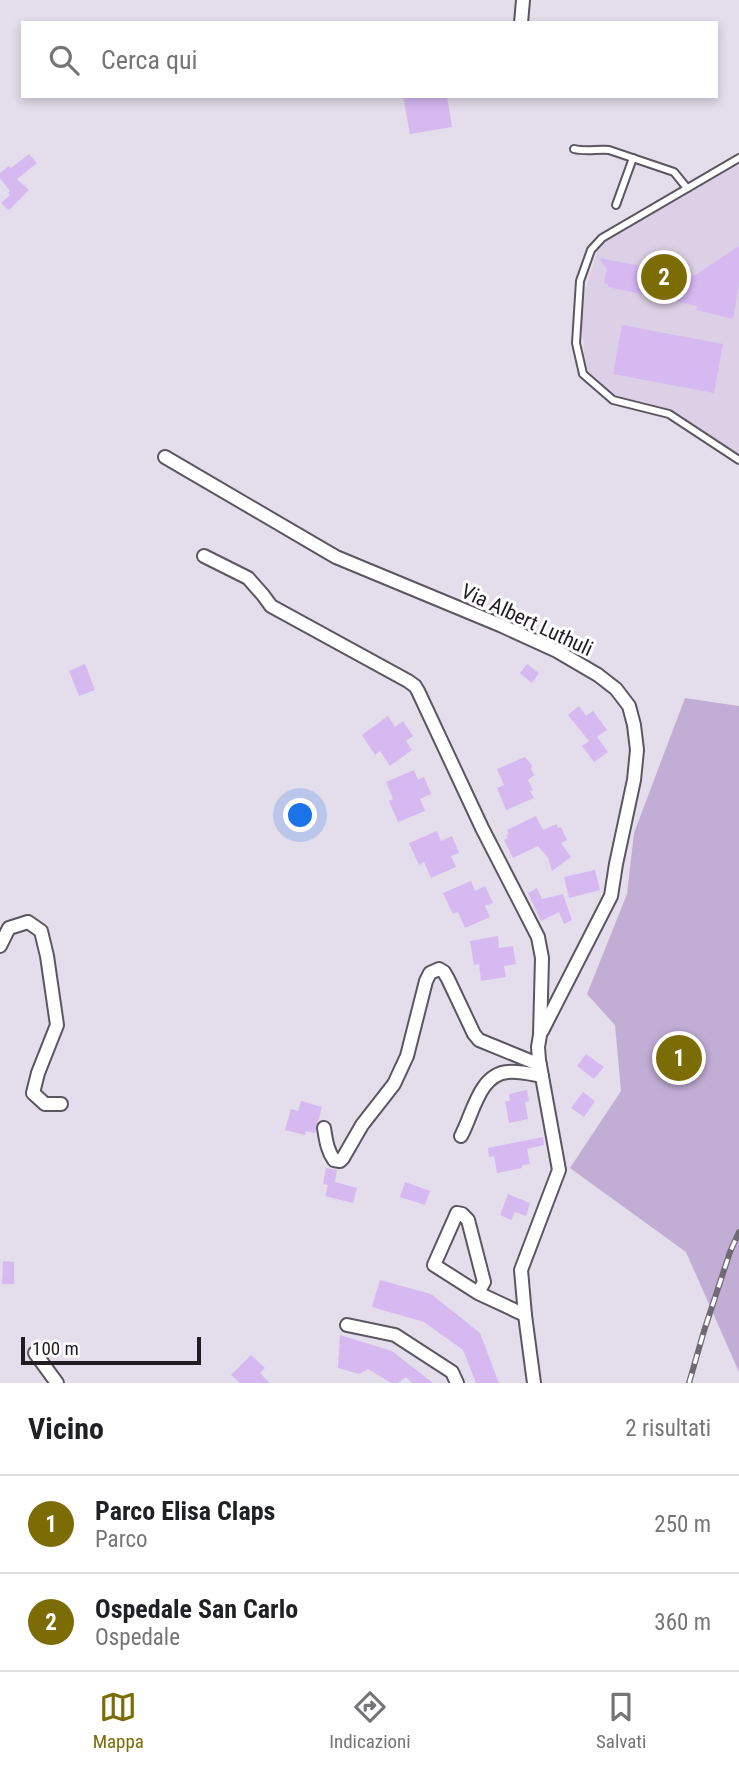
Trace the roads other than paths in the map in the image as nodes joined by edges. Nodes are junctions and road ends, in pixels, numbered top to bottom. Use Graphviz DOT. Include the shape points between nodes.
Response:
graph roads {
  1 [pos="523,0"];
  2 [pos="522,21"];
  3 [pos="574,149"];
  4 [pos="633,158"];
  5 [pos="739,158"];
  6 [pos="687,188"];
  7 [pos="616,205"];
  8 [pos="165,457"];
  9 [pos="739,460"];
  10 [pos="204,556"];
  11 [pos="0,946"];
  12 [pos="540,1035"];
  13 [pos="541,1070"];
  14 [pos="61,1104"];
  15 [pos="324,1128"];
  16 [pos="461,1136"];
  17 [pos="478,1293"];
  18 [pos="525,1315"];
  19 [pos="347,1325"];
  20 [pos="36,1353"];
  21 [pos="57,1383"];
  22 [pos="457,1383"];
  23 [pos="534,1383"];
  1 -- 2 [label="street"];
  3 -- 4 [label="lane" via="609,150"];
  4 -- 6 [label="lane" via="674,172"];
  4 -- 7 [label="lane"];
  5 -- 6 [label="lane"];
  6 -- 9 [label="lane" via="601,238 591,250 580,281 576,343 583,374 613,400 669,414"];
  8 -- 12 [label="street, Via Albert Luthuli" via="336,557 557,651 617,689 629,706 636,750 634,780 611,896"];
  10 -- 12 [label="street, Via Albert Luthuli" via="248,578 271,606 415,687 538,937 542,958"];
  11 -- 14 [label="street" via="9,928 28,922 41,931 57,1025 33,1093 45,1104"];
  12 -- 13 [label="street, Via Albert Luthuli"];
  13 -- 15 [label="street" via="479,1040 439,970 430,973 426,981 407,1056 394,1084 362,1125 344,1158 334,1160"];
  13 -- 16 [label="street" via="507,1072 489,1079"];
  13 -- 18 [label="street, Via Albert Luthuli" via="559,1170 521,1270"];
  17 -- 17 [label="street" via="434,1265 457,1213 468,1220 484,1282"];
  17 -- 18 [label="street"];
  18 -- 23 [label="street, Via Albert Luthuli"];
  19 -- 22 [label="street" via="395,1335 452,1372"];
  20 -- 21 [label="street"];
}
